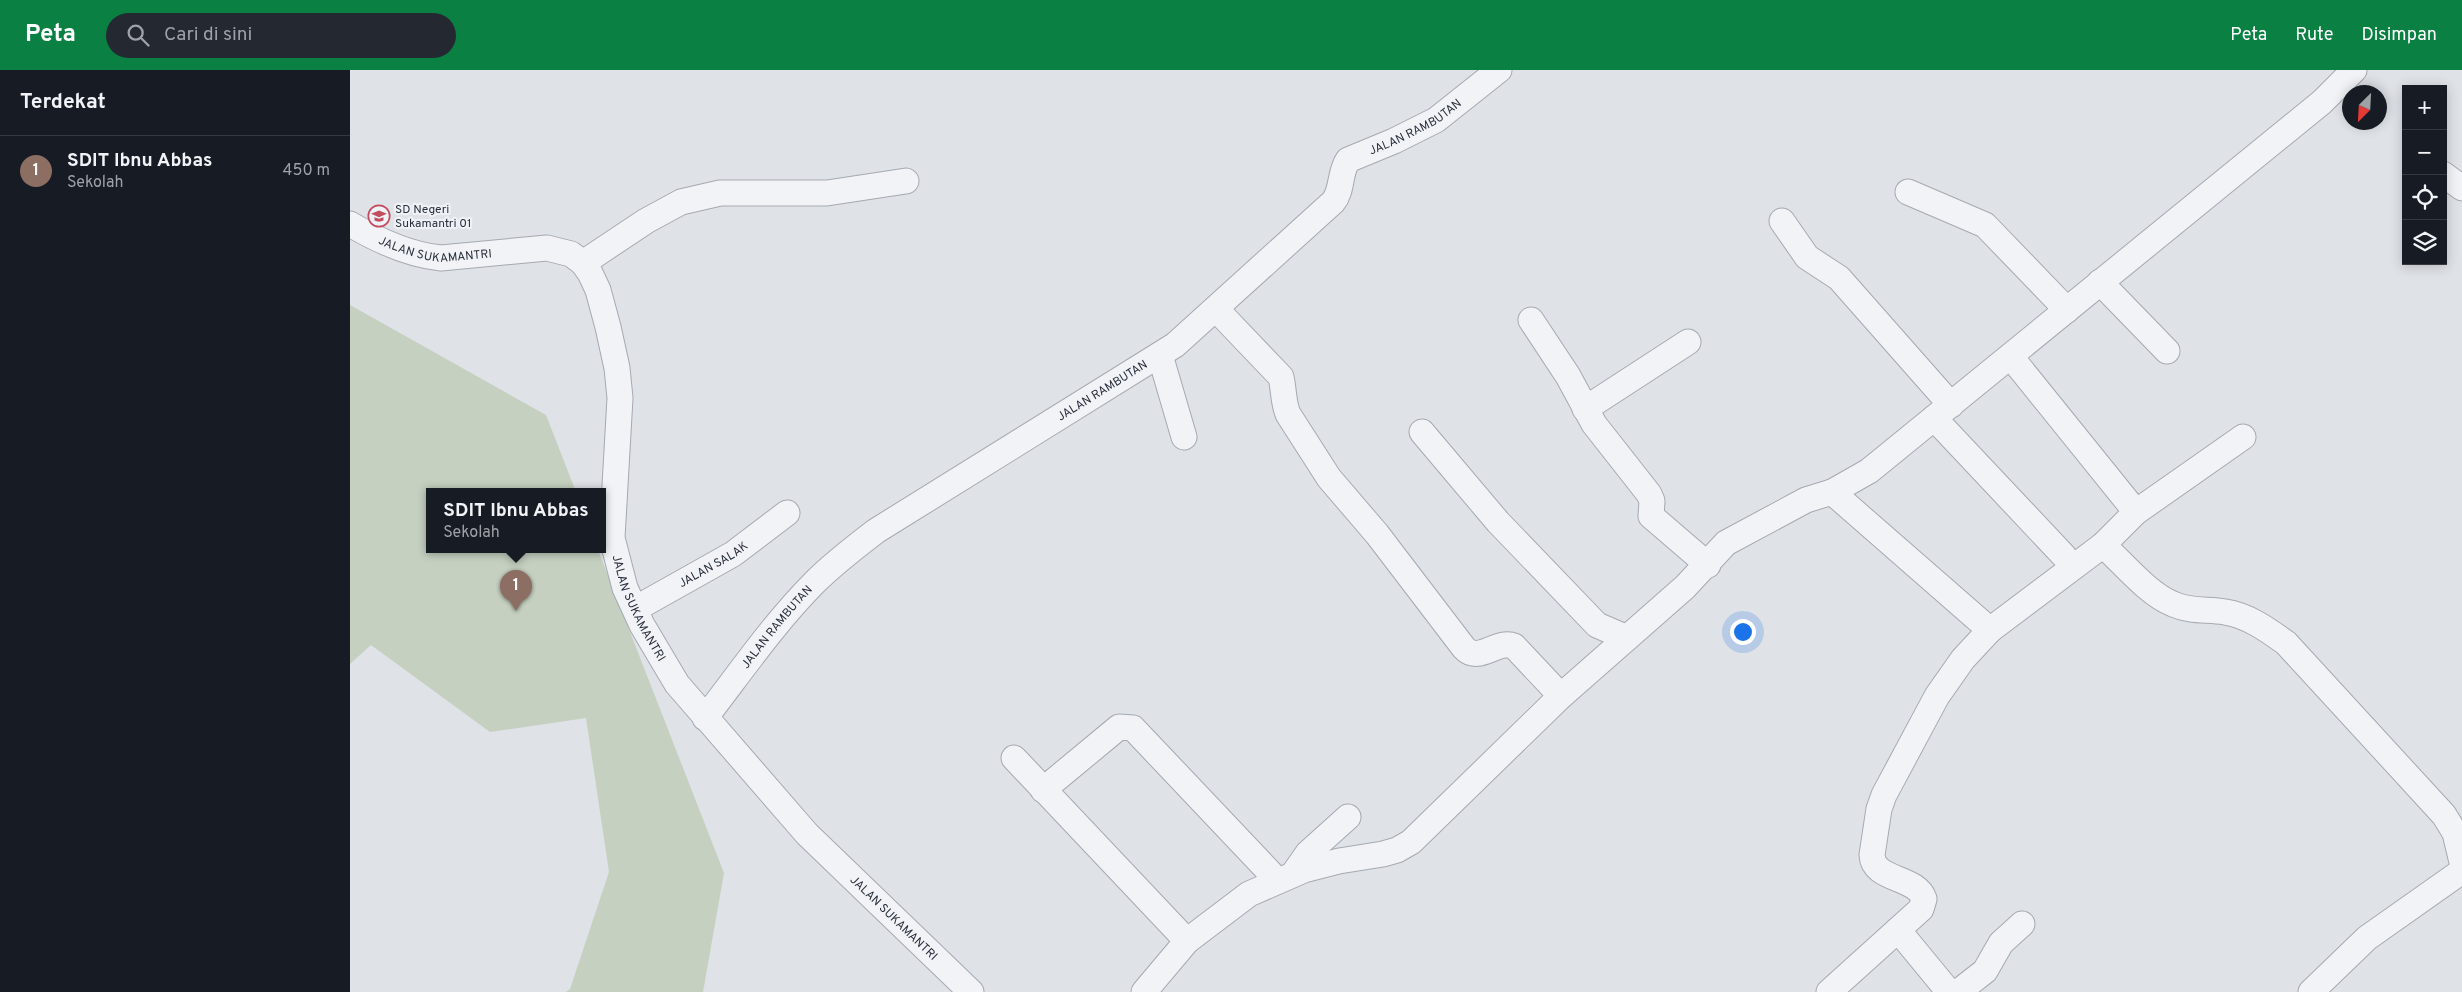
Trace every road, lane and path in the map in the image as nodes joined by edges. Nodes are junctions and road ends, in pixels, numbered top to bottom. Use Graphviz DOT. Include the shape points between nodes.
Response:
graph roads {
  1 [pos="1499,70"];
  2 [pos="2354,70"];
  3 [pos="2444,175"];
  4 [pos="906,181"];
  5 [pos="2462,188"];
  6 [pos="1908,192"];
  7 [pos="1782,221"];
  8 [pos="351,227"];
  9 [pos="583,263"];
  10 [pos="2100,282"];
  11 [pos="1216,309"];
  12 [pos="2067,310"];
  13 [pos="1531,320"];
  14 [pos="1688,342"];
  15 [pos="2167,351"];
  16 [pos="1160,355"];
  17 [pos="2011,357"];
  18 [pos="1585,409"];
  19 [pos="1943,412"];
  20 [pos="1422,432"];
  21 [pos="1184,436"];
  22 [pos="2243,437"];
  23 [pos="1832,492"];
  24 [pos="2136,512"];
  25 [pos="787,513"];
  26 [pos="2103,545"];
  27 [pos="2064,556"];
  28 [pos="1708,565"];
  29 [pos="635,609"];
  30 [pos="1990,630"];
  31 [pos="1627,638"];
  32 [pos="1561,696"];
  33 [pos="705,718"];
  34 [pos="1014,758"];
  35 [pos="1043,790"];
  36 [pos="1348,817"];
  37 [pos="2462,862"];
  38 [pos="2462,870"];
  39 [pos="1285,876"];
  40 [pos="2022,924"];
  41 [pos="1898,930"];
  42 [pos="1187,941"];
  43 [pos="971,992"];
  44 [pos="1144,992"];
  45 [pos="1829,992"];
  46 [pos="1948,992"];
  47 [pos="1958,992"];
  48 [pos="2311,992"];
  1 -- 11 [label="street, JALAN RAMBUTAN" via="1436,120 1348,160 1340,190 1333,202"];
  2 -- 10 [label="street" via="2322,102"];
  3 -- 5 [label="street"];
  4 -- 9 [label="street" via="827,193 720,193 681,202"];
  6 -- 12 [label="street" via="1985,226"];
  7 -- 19 [label="street" via="1807,257 1839,278"];
  8 -- 9 [label="street, JALAN SUKAMANTRI" via="428,256 441,258 547,248 571,254"];
  9 -- 29 [label="street, JALAN SUKAMANTRI" via="598,290 617,368 620,398 612,538 624,588"];
  10 -- 12 [label="street"];
  10 -- 15 [label="street"];
  11 -- 16 [label="street, JALAN RAMBUTAN"];
  11 -- 32 [label="street" via="1281,377 1288,414 1329,478 1464,648 1478,654 1507,644 1514,646"];
  12 -- 17 [label="street"];
  13 -- 18 [label="street" via="1568,376"];
  14 -- 18 [label="street"];
  16 -- 21 [label="street"];
  16 -- 33 [label="street, JALAN RAMBUTAN" via="876,531 847,553 785,615"];
  17 -- 19 [label="street"];
  17 -- 24 [label="street"];
  18 -- 28 [label="street" via="1649,494 1651,516"];
  19 -- 23 [label="street" via="1869,471"];
  19 -- 27 [label="street"];
  20 -- 31 [label="street" via="1498,522 1597,625"];
  22 -- 24 [label="street"];
  23 -- 28 [label="street" via="1806,500 1736,536"];
  23 -- 30 [label="street"];
  24 -- 26 [label="street"];
  25 -- 29 [label="street, JALAN SALAK" via="733,554"];
  26 -- 30 [label="street"];
  26 -- 37 [label="street" via="2153,591 2173,604 2196,611 2227,612 2239,616 2286,643 2444,815 2455,833"];
  28 -- 31 [label="street"];
  29 -- 33 [label="street, JALAN SUKAMANTRI" via="659,657"];
  30 -- 41 [label="street" via="1963,659 1937,696 1890,782 1879,809 1872,860 1878,868 1919,891 1924,899 1917,913"];
  31 -- 32 [label="street"];
  32 -- 39 [label="street" via="1411,842 1383,854 1340,861"];
  33 -- 43 [label="street, JALAN SUKAMANTRI" via="807,834"];
  34 -- 35 [label="street"];
  35 -- 39 [label="street" via="1119,727 1129,726 1138,730"];
  35 -- 42 [label="street"];
  36 -- 39 [label="street"];
  38 -- 48 [label="street" via="2368,938"];
  39 -- 42 [label="street" via="1236,902"];
  40 -- 47 [label="street" via="2002,943 1985,971"];
  41 -- 45 [label="street"];
  41 -- 46 [label="street"];
  42 -- 44 [label="street"];
}
